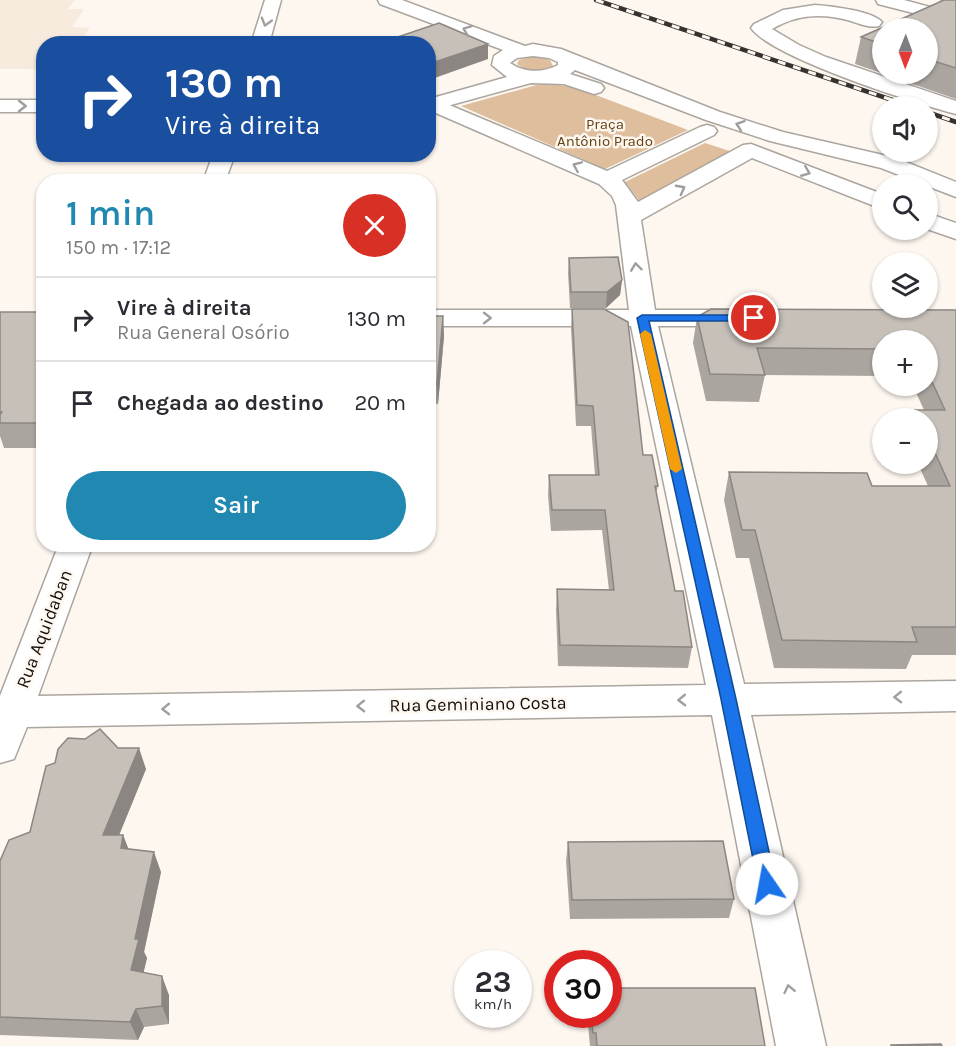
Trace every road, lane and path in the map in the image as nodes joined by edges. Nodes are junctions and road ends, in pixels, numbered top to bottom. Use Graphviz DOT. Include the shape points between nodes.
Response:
graph roads {
  1 [pos="273,0"];
  2 [pos="386,0"];
  3 [pos="884,0"];
  4 [pos="956,19"];
  5 [pos="872,22"];
  6 [pos="262,36"];
  7 [pos="522,51"];
  8 [pos="567,60"];
  9 [pos="539,76"];
  10 [pos="872,79"];
  11 [pos="886,84"];
  12 [pos="436,104"];
  13 [pos="0,106"];
  14 [pos="36,106"];
  15 [pos="436,107"];
  16 [pos="956,108"];
  17 [pos="707,131"];
  18 [pos="751,150"];
  19 [pos="857,156"];
  20 [pos="607,179"];
  21 [pos="956,190"];
  22 [pos="872,198"];
  23 [pos="629,217"];
  24 [pos="938,225"];
  25 [pos="956,232"];
  26 [pos="436,318"];
  27 [pos="642,318"];
  28 [pos="770,318"];
  29 [pos="73,552"];
  30 [pos="956,696"];
  31 [pos="729,699"];
  32 [pos="6,712"];
  33 [pos="0,747"];
  34 [pos="801,1046"];
  1 -- 6 [label="street, one-way"];
  7 -- 2 [label="street, one-way"];
  3 -- 4 [label="street"];
  5 -- 10 [label="street" via="831,10 806,10 780,15 760,28 770,39"];
  7 -- 8 [label="street" via="554,53"];
  7 -- 9 [label="street" via="505,56 501,65 512,73"];
  8 -- 9 [label="street" via="567,68 562,72"];
  19 -- 8 [label="street, one-way" via="712,116"];
  9 -- 12 [label="street"];
  9 -- 17 [label="street" via="581,84"];
  11 -- 16 [label="street"];
  13 -- 14 [label="street, one-way"];
  20 -- 15 [label="street, one-way"];
  17 -- 18 [label="street"];
  17 -- 20 [label="street"];
  18 -- 19 [label="street" via="779,145"];
  18 -- 22 [label="street, one-way"];
  23 -- 18 [label="street, one-way"];
  19 -- 21 [label="street" via="888,163"];
  20 -- 23 [label="street" via="630,206"];
  27 -- 23 [label="street, one-way"];
  24 -- 25 [label="street"];
  26 -- 27 [label="street, one-way"];
  27 -- 28 [label="street"];
  27 -- 31 [label="street"];
  29 -- 32 [label="street, Rua Aquidaban"];
  30 -- 31 [label="street, Rua Geminiano Costa, one-way"];
  31 -- 32 [label="street, Rua Geminiano Costa, one-way"];
  34 -- 31 [label="street, one-way"];
  32 -- 33 [label="street, Rua Aquidaban"];
}
